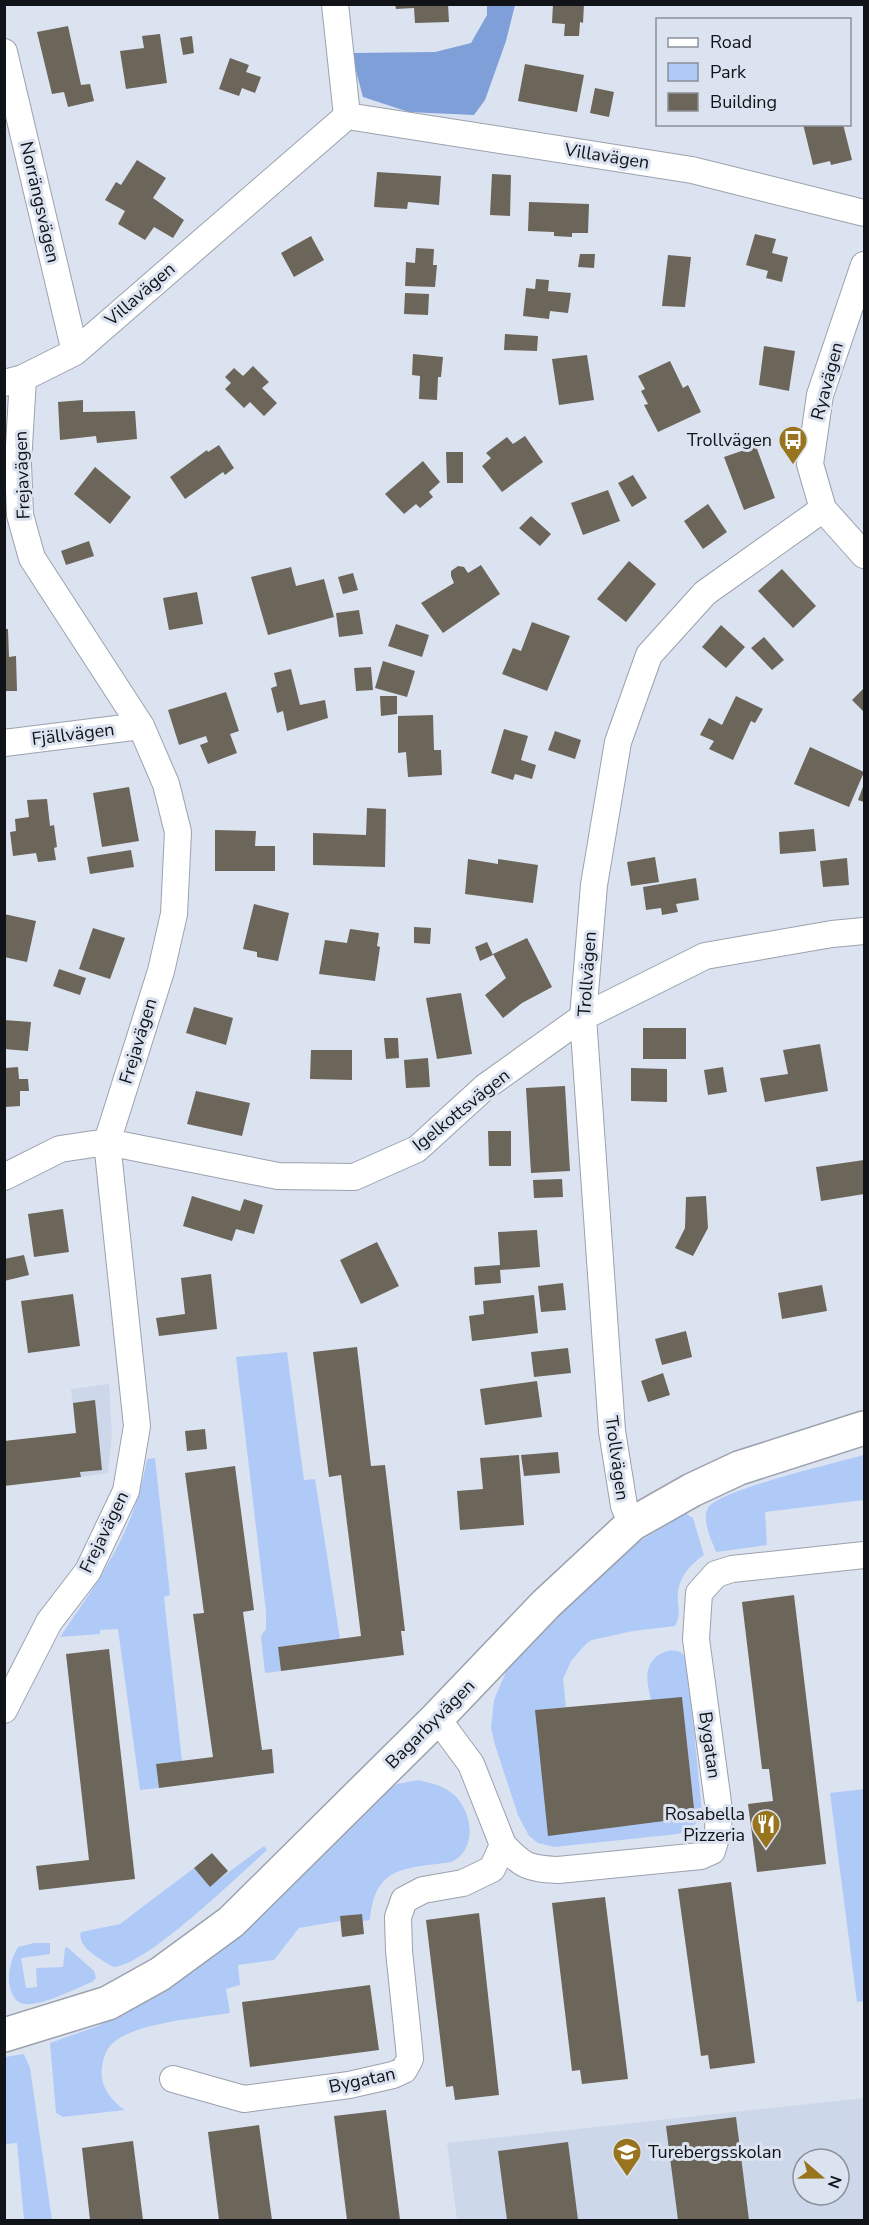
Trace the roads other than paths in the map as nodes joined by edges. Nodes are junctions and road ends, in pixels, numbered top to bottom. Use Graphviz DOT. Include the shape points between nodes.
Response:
graph roads {
  1 [pos="335,4"];
  2 [pos="4,52"];
  3 [pos="347,116"];
  4 [pos="864,213"];
  5 [pos="864,265"];
  6 [pos="75,352"];
  7 [pos="14,380"];
  8 [pos="823,509"];
  9 [pos="864,555"];
  10 [pos="141,726"];
  11 [pos="4,742"];
  12 [pos="864,931"];
  13 [pos="583,1017"];
  14 [pos="107,1142"];
  15 [pos="4,1177"];
  16 [pos="864,1428"];
  17 [pos="632,1524"];
  18 [pos="864,1555"];
  19 [pos="4,1710"];
  20 [pos="437,1718"];
  21 [pos="503,1845"];
  22 [pos="4,2035"];
  23 [pos="173,2079"];
  1 -- 3 [label="street"];
  2 -- 6 [label="street, Norrängsvägen"];
  3 -- 4 [label="street, Villavägen" via="692,170"];
  3 -- 6 [label="street, Villavägen"];
  5 -- 8 [label="street, Ryavägen" via="820,395 810,464"];
  6 -- 7 [label="street, Villavägen"];
  7 -- 10 [label="street, Frejavägen" via="20,515 32,558"];
  8 -- 9 [label="street, Ryavägen"];
  8 -- 13 [label="street, Trollvägen" via="705,593 650,655 618,742 594,885"];
  10 -- 11 [label="street, Fjällvägen"];
  10 -- 14 [label="street, Frejavägen" via="166,784 178,832 174,914 161,971"];
  12 -- 13 [label="street, Igelkottsvägen" via="705,956"];
  13 -- 14 [label="street, Igelkottsvägen" via="485,1087 417,1149 354,1177 278,1176"];
  13 -- 17 [label="street, Trollvägen" via="612,1431 624,1506"];
  14 -- 15 [label="street, Igelkottsvägen" via="60,1149"];
  14 -- 19 [label="street, Frejavägen" via="137,1426 126,1491 88,1571 49,1622"];
  16 -- 17 [label="street, Bagarbyvägen" via="739,1468"];
  17 -- 20 [label="street, Bagarbyvägen" via="546,1604"];
  18 -- 21 [label="street, Bygatan" via="732,1569 716,1574 699,1593 696,1639 718,1810 718,1832 712,1851 701,1856 558,1870 521,1864"];
  20 -- 21 [label="street, Bygatan" via="471,1764"];
  20 -- 22 [label="street, Bagarbyvägen" via="231,1922 160,1974 108,2003"];
  21 -- 23 [label="street, Bygatan" via="492,1869 463,1883 423,1890 404,1900 398,1917 410,2059 404,2070 350,2085 244,2099"];
}
